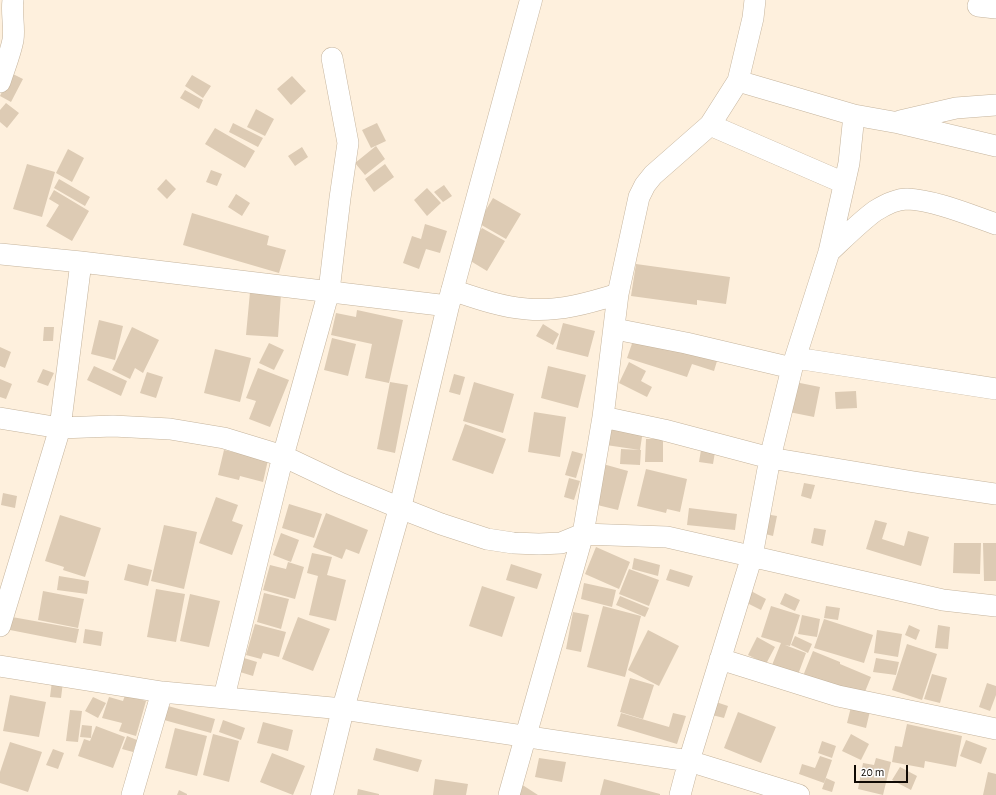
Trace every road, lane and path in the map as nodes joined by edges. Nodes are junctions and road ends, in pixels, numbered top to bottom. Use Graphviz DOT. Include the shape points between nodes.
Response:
graph roads {
  1 [pos="13,0"];
  2 [pos="530,0"];
  3 [pos="755,0"];
  4 [pos="332,58"];
  5 [pos="738,81"];
  6 [pos="0,82"];
  7 [pos="996,105"];
  8 [pos="854,115"];
  9 [pos="895,122"];
  10 [pos="710,125"];
  11 [pos="996,146"];
  12 [pos="844,183"];
  13 [pos="996,224"];
  14 [pos="829,252"];
  15 [pos="0,254"];
  16 [pos="82,262"];
  17 [pos="329,290"];
  18 [pos="618,294"];
  19 [pos="450,298"];
  20 [pos="614,329"];
  21 [pos="794,363"];
  22 [pos="996,390"];
  23 [pos="603,417"];
  24 [pos="0,418"];
  25 [pos="60,428"];
  26 [pos="283,456"];
  27 [pos="770,458"];
  28 [pos="996,494"];
  29 [pos="400,508"];
  30 [pos="583,534"];
  31 [pos="752,556"];
  32 [pos="996,606"];
  33 [pos="0,626"];
  34 [pos="720,660"];
  35 [pos="0,666"];
  36 [pos="162,692"];
  37 [pos="224,697"];
  38 [pos="344,710"];
  39 [pos="996,729"];
  40 [pos="525,738"];
  41 [pos="688,761"];
  42 [pos="132,795"];
  43 [pos="322,795"];
  44 [pos="508,795"];
  45 [pos="680,795"];
  46 [pos="799,795"];
  1 -- 6 [label="street" via="13,40"];
  2 -- 19 [label="street"];
  3 -- 5 [label="street"];
  4 -- 17 [label="street" via="348,143"];
  5 -- 8 [label="street"];
  5 -- 10 [label="street"];
  7 -- 9 [label="street" via="956,108"];
  8 -- 9 [label="street"];
  8 -- 12 [label="street" via="849,163"];
  9 -- 11 [label="street"];
  10 -- 12 [label="street"];
  10 -- 18 [label="street" via="645,185 639,197"];
  12 -- 14 [label="street"];
  13 -- 14 [label="street" via="945,207 906,199 893,202 876,211"];
  14 -- 21 [label="street"];
  15 -- 16 [label="street"];
  16 -- 17 [label="street"];
  16 -- 25 [label="street"];
  17 -- 19 [label="street"];
  17 -- 26 [label="street"];
  18 -- 19 [label="street" via="554,309 527,309"];
  18 -- 20 [label="street"];
  19 -- 29 [label="street"];
  20 -- 21 [label="street"];
  20 -- 23 [label="street"];
  21 -- 22 [label="street"];
  21 -- 27 [label="street"];
  23 -- 27 [label="street"];
  23 -- 30 [label="street"];
  24 -- 25 [label="street"];
  25 -- 26 [label="street" via="113,426 170,429 224,438"];
  25 -- 33 [label="street"];
  26 -- 29 [label="street"];
  26 -- 37 [label="street"];
  27 -- 28 [label="street"];
  27 -- 31 [label="street"];
  29 -- 30 [label="street" via="487,539 513,543 561,543"];
  29 -- 38 [label="street"];
  30 -- 31 [label="street" via="667,537"];
  30 -- 40 [label="street"];
  31 -- 32 [label="street" via="943,600"];
  31 -- 34 [label="street"];
  34 -- 39 [label="street" via="838,696"];
  34 -- 41 [label="street"];
  35 -- 36 [label="street"];
  36 -- 37 [label="street"];
  36 -- 42 [label="street"];
  37 -- 38 [label="street"];
  38 -- 40 [label="street"];
  38 -- 43 [label="street"];
  40 -- 41 [label="street"];
  40 -- 44 [label="street"];
  41 -- 45 [label="street"];
  41 -- 46 [label="street"];
}
